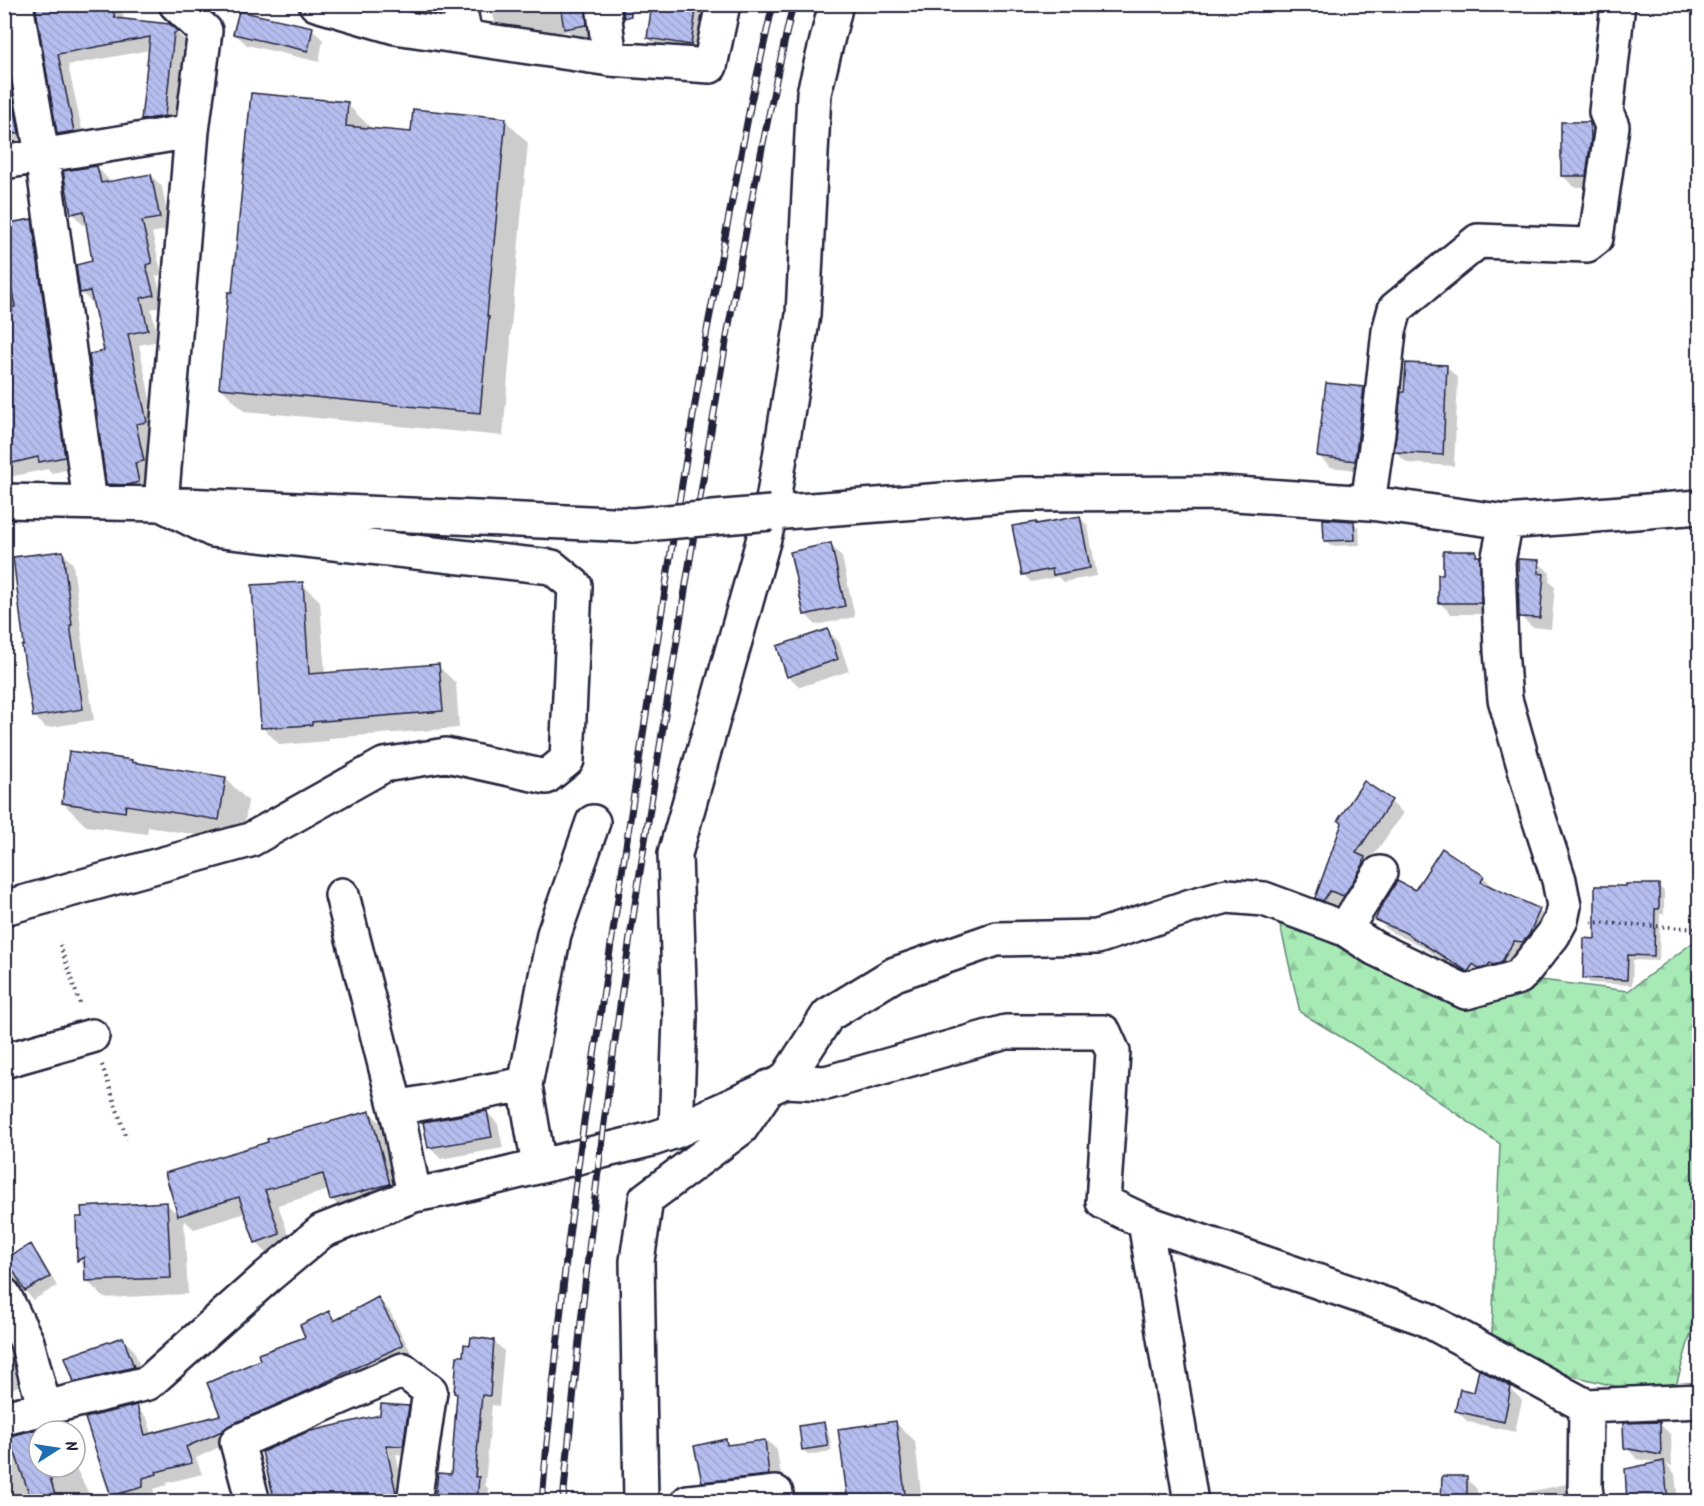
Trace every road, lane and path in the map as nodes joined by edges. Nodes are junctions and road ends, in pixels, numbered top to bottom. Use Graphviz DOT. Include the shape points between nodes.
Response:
graph roads {
  1 [pos="16,4"];
  2 [pos="176,4"];
  3 [pos="316,4"];
  4 [pos="459,4"];
  5 [pos="603,4"];
  6 [pos="723,4"];
  7 [pos="836,4"];
  8 [pos="1618,4"];
  9 [pos="465,37"];
  10 [pos="610,58"];
  11 [pos="192,131"];
  12 [pos="42,156"];
  13 [pos="4,162"];
  14 [pos="4,501"];
  15 [pos="90,502"];
  16 [pos="1368,503"];
  17 [pos="161,504"];
  18 [pos="1700,507"];
  19 [pos="771,513"];
  20 [pos="1506,522"];
  21 [pos="593,822"];
  22 [pos="1380,873"];
  23 [pos="342,895"];
  24 [pos="4,908"];
  25 [pos="1561,920"];
  26 [pos="1345,929"];
  27 [pos="1700,929"];
  28 [pos="92,1036"];
  29 [pos="4,1061"];
  30 [pos="777,1084"];
  31 [pos="515,1086"];
  32 [pos="396,1108"];
  33 [pos="676,1131"];
  34 [pos="539,1166"];
  35 [pos="414,1195"];
  36 [pos="1145,1221"];
  37 [pos="4,1295"];
  38 [pos="1700,1401"];
  39 [pos="1586,1406"];
  40 [pos="44,1407"];
  41 [pos="4,1418"];
  42 [pos="776,1493"];
  43 [pos="252,1502"];
  44 [pos="414,1502"];
  45 [pos="641,1502"];
  46 [pos="688,1502"];
  47 [pos="1191,1502"];
  48 [pos="1587,1502"];
  1 -- 12 [label="street"];
  2 -- 11 [label="street" via="205,31"];
  3 -- 9 [label="street" via="395,27"];
  4 -- 9 [label="street"];
  5 -- 10 [label="street"];
  6 -- 10 [label="street" via="710,66"];
  7 -- 19 [label="street" via="814,93 803,315"];
  8 -- 16 [label="street" via="1606,112 1612,126 1596,238 1587,245 1478,241 1395,309"];
  9 -- 10 [label="street"];
  11 -- 12 [label="street"];
  11 -- 17 [label="street"];
  12 -- 13 [label="street"];
  12 -- 15 [label="street"];
  14 -- 15 [label="street"];
  15 -- 17 [label="street"];
  16 -- 19 [label="street" via="1221,493 1022,494"];
  16 -- 20 [label="street"];
  17 -- 19 [label="street, bridge" via="633,525"];
  17 -- 24 [label="street" via="213,530 552,567 575,586 567,760 546,777 446,754 384,765 250,840"];
  18 -- 20 [label="street"];
  19 -- 33 [label="street" via="675,854 680,1018"];
  20 -- 25 [label="street" via="1498,561 1505,699 1559,879 1564,906"];
  21 -- 34 [label="street" via="554,934 525,1085"];
  22 -- 26 [label="street"];
  23 -- 32 [label="street"];
  25 -- 26 [label="street" via="1519,977 1466,992 1374,948"];
  25 -- 27 [label="path"];
  26 -- 30 [label="street" via="1264,899 1227,896 1097,938 996,939 895,974 828,1015"];
  28 -- 29 [label="street"];
  30 -- 33 [label="street"];
  30 -- 36 [label="street" via="826,1083 1006,1032 1104,1032 1113,1052 1103,1202"];
  30 -- 45 [label="street" via="741,1128 646,1198 637,1261"];
  31 -- 32 [label="street"];
  32 -- 35 [label="street"];
  33 -- 34 [label="street"];
  34 -- 35 [label="street"];
  35 -- 40 [label="street" via="321,1231 148,1383"];
  36 -- 39 [label="street" via="1424,1318"];
  36 -- 47 [label="street"];
  37 -- 40 [label="street" via="27,1342"];
  38 -- 39 [label="street"];
  39 -- 48 [label="street"];
  40 -- 41 [label="street"];
  42 -- 46 [label="street"];
  43 -- 44 [label="street" via="237,1442 403,1370 430,1391"];
}
